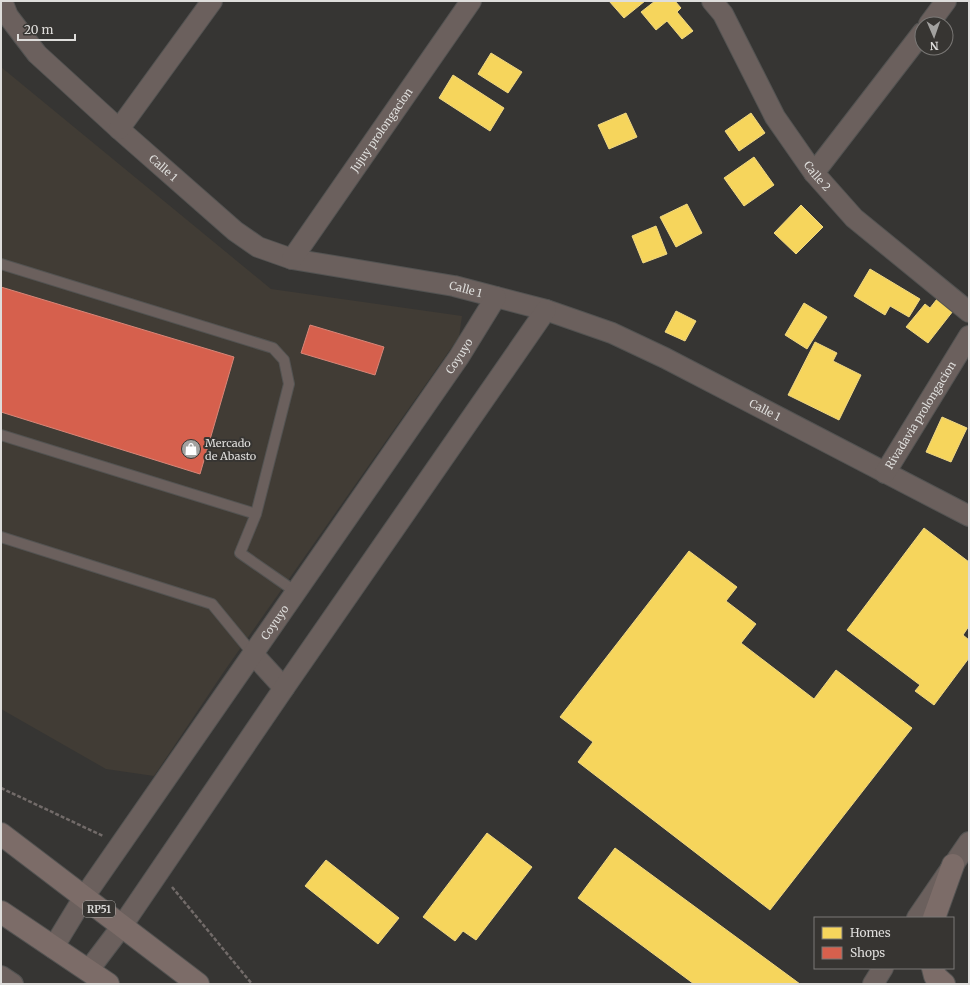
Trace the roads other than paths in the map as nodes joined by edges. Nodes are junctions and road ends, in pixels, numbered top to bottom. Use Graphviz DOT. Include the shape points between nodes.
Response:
graph roads {
  1 [pos="212,1"];
  2 [pos="471,1"];
  3 [pos="712,1"];
  4 [pos="946,1"];
  5 [pos="5,9"];
  6 [pos="935,16"];
  7 [pos="914,43"];
  8 [pos="119,129"];
  9 [pos="814,173"];
  10 [pos="292,259"];
  11 [pos="1,264"];
  12 [pos="496,297"];
  13 [pos="546,310"];
  14 [pos="969,312"];
  15 [pos="969,336"];
  16 [pos="1,435"];
  17 [pos="885,473"];
  18 [pos="256,514"];
  19 [pos="969,516"];
  20 [pos="1,537"];
  21 [pos="296,592"];
  22 [pos="253,654"];
  23 [pos="284,688"];
  24 [pos="1,834"];
  25 [pos="969,842"];
  26 [pos="953,865"];
  27 [pos="84,897"];
  28 [pos="1,912"];
  29 [pos="918,917"];
  30 [pos="934,917"];
  31 [pos="122,926"];
  32 [pos="53,948"];
  33 [pos="882,969"];
  34 [pos="933,969"];
  35 [pos="88,970"];
  36 [pos="1,976"];
  37 [pos="13,984"];
  38 [pos="108,984"];
  39 [pos="198,984"];
  40 [pos="873,984"];
  41 [pos="944,984"];
  1 -- 8 [label="street"];
  2 -- 10 [label="street, Jujuy prolongacion"];
  3 -- 9 [label="street, Calle 2" via="724,14 775,117"];
  4 -- 6 [label="street"];
  5 -- 8 [label="street, Calle 1" via="37,54"];
  7 -- 9 [label="street"];
  8 -- 10 [label="street, Calle 1" via="235,231 258,247"];
  9 -- 14 [label="street, Calle 2" via="854,218"];
  10 -- 12 [label="street, Calle 1" via="454,286"];
  11 -- 18 [label="lane" via="273,348 284,360 289,384"];
  12 -- 13 [label="street, Calle 1"];
  12 -- 21 [label="street, Coyuyo" via="459,357"];
  13 -- 17 [label="street, Calle 1" via="612,333 664,358"];
  13 -- 23 [label="street"];
  15 -- 17 [label="street, Rivadavia prolongacion"];
  16 -- 18 [label="lane"];
  17 -- 19 [label="street, Calle 1"];
  18 -- 21 [label="lane" via="240,553"];
  20 -- 22 [label="lane" via="212,604"];
  21 -- 22 [label="street, Coyuyo"];
  22 -- 23 [label="street"];
  22 -- 27 [label="street, Coyuyo"];
  23 -- 31 [label="street"];
  24 -- 27 [label="highway, RP51"];
  25 -- 26 [label="street"];
  26 -- 29 [label="street"];
  26 -- 30 [label="highway"];
  27 -- 31 [label="highway, RP51"];
  27 -- 32 [label="street, Coyuyo"];
  28 -- 32 [label="highway"];
  31 -- 35 [label="street"];
  31 -- 39 [label="highway, RP51"];
  32 -- 35 [label="highway"];
  33 -- 40 [label="street"];
  34 -- 41 [label="highway"];
  35 -- 38 [label="highway"];
  36 -- 37 [label="street"];
}
